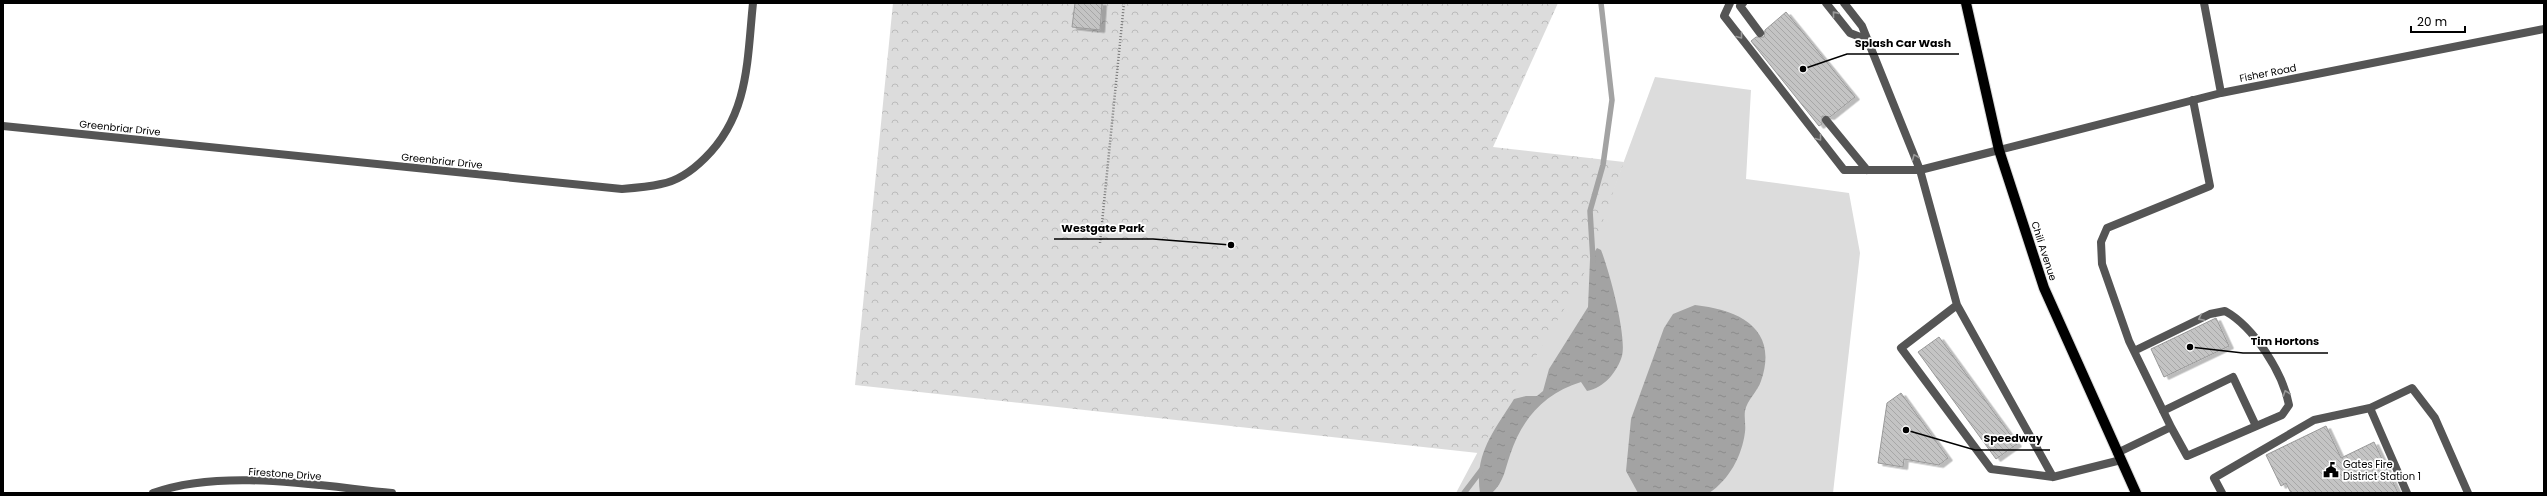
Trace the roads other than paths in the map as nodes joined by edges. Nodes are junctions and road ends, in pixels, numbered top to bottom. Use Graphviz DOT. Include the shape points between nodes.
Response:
graph roads {
  1 [pos="753,3"];
  2 [pos="1730,3"];
  3 [pos="1743,3"];
  4 [pos="1826,3"];
  5 [pos="1844,3"];
  6 [pos="1966,3"];
  7 [pos="2204,3"];
  8 [pos="2544,29"];
  9 [pos="1760,33"];
  10 [pos="1868,40"];
  11 [pos="2221,93"];
  12 [pos="2192,100"];
  13 [pos="1826,120"];
  14 [pos="3,126"];
  15 [pos="1999,150"];
  16 [pos="1867,170"];
  17 [pos="1920,170"];
  18 [pos="1957,305"];
  19 [pos="2134,351"];
  20 [pos="2370,408"];
  21 [pos="2163,411"];
  22 [pos="2256,426"];
  23 [pos="2171,427"];
  24 [pos="2119,456"];
  25 [pos="2053,477"];
  26 [pos="153,493"];
  27 [pos="392,493"];
  28 [pos="2136,493"];
  29 [pos="2222,493"];
  30 [pos="2407,493"];
  31 [pos="2468,493"];
  1 -- 14 [label="street, Greenbriar Drive" via="745,84 736,116 716,147 692,171 662,184 622,189"];
  2 -- 16 [label="street, Fisher Road, one-way" via="1724,16 1844,170"];
  3 -- 9 [label="street" via="1740,6"];
  10 -- 4 [label="street, one-way" via="1850,33"];
  5 -- 10 [label="street" via="1862,26"];
  6 -- 15 [label="main road, Chili Avenue"];
  7 -- 11 [label="street"];
  8 -- 11 [label="street, Fisher Road"];
  17 -- 10 [label="street, one-way"];
  11 -- 12 [label="street, Fisher Road"];
  12 -- 15 [label="street, Fisher Road"];
  12 -- 19 [label="street" via="2210,186 2107,228 2101,242 2102,264"];
  13 -- 16 [label="street"];
  15 -- 17 [label="street, Fisher Road"];
  15 -- 24 [label="main road, Chili Avenue" via="2044,288"];
  16 -- 17 [label="street, Fisher Road"];
  17 -- 18 [label="street"];
  18 -- 25 [label="street"];
  18 -- 25 [label="street" via="1901,348 1991,469"];
  19 -- 21 [label="street"];
  22 -- 19 [label="street, one-way" via="2282,415 2289,406 2287,392 2263,348 2239,319 2225,310 2210,314"];
  20 -- 29 [label="street" via="2314,420 2214,478"];
  20 -- 30 [label="street"];
  20 -- 31 [label="street" via="2412,388 2435,418"];
  21 -- 22 [label="street" via="2233,377"];
  21 -- 23 [label="street"];
  22 -- 23 [label="street" via="2187,456"];
  23 -- 24 [label="street"];
  24 -- 25 [label="street"];
  24 -- 28 [label="main road, Chili Avenue"];
  26 -- 27 [label="street, Firestone Drive" via="193,484 262,480"];
}
